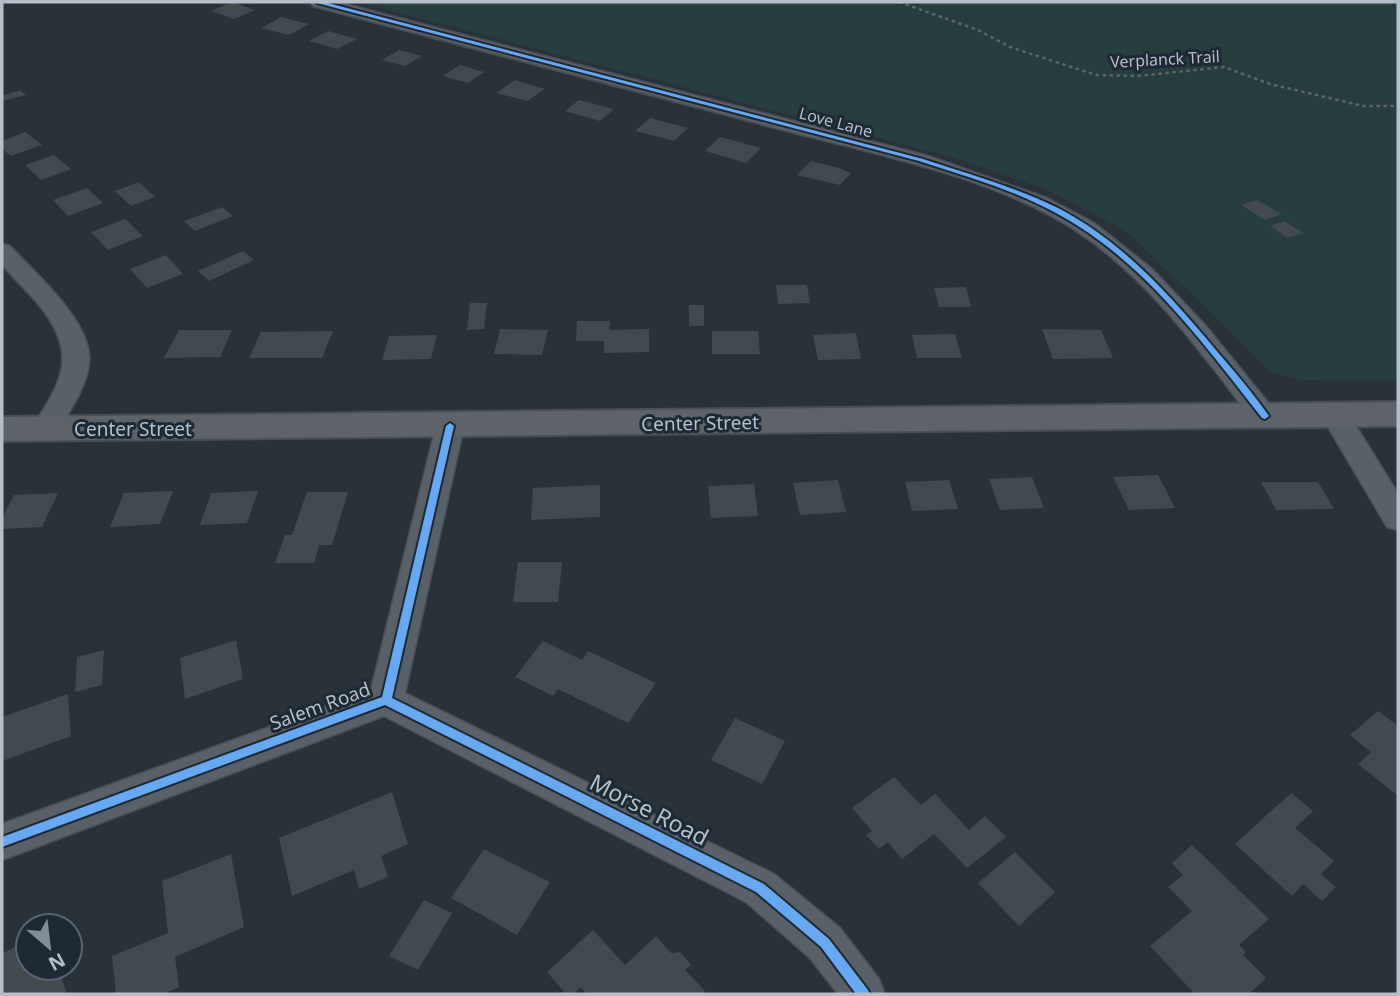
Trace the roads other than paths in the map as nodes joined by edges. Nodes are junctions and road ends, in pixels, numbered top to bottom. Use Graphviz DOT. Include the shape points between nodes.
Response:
graph roads {
  1 [pos="319,2"];
  2 [pos="2,251"];
  3 [pos="1398,414"];
  4 [pos="1335,415"];
  5 [pos="1265,416"];
  6 [pos="450,426"];
  7 [pos="2,429"];
  8 [pos="45,429"];
  9 [pos="1398,519"];
  10 [pos="386,700"];
  11 [pos="2,842"];
  12 [pos="864,994"];
  1 -- 5 [label="street, Love Lane" via="920,160 1059,211 1120,253 1202,336"];
  2 -- 8 [label="street" via="63,320 77,348 69,389"];
  3 -- 4 [label="main road, Center Street"];
  4 -- 5 [label="main road, Center Street"];
  4 -- 9 [label="street"];
  5 -- 6 [label="main road, Center Street"];
  6 -- 8 [label="main road, Center Street"];
  6 -- 10 [label="street, Salem Road"];
  7 -- 8 [label="main road, Center Street"];
  10 -- 11 [label="street, Salem Road"];
  10 -- 12 [label="street, Morse Road" via="760,888 825,943"];
}
